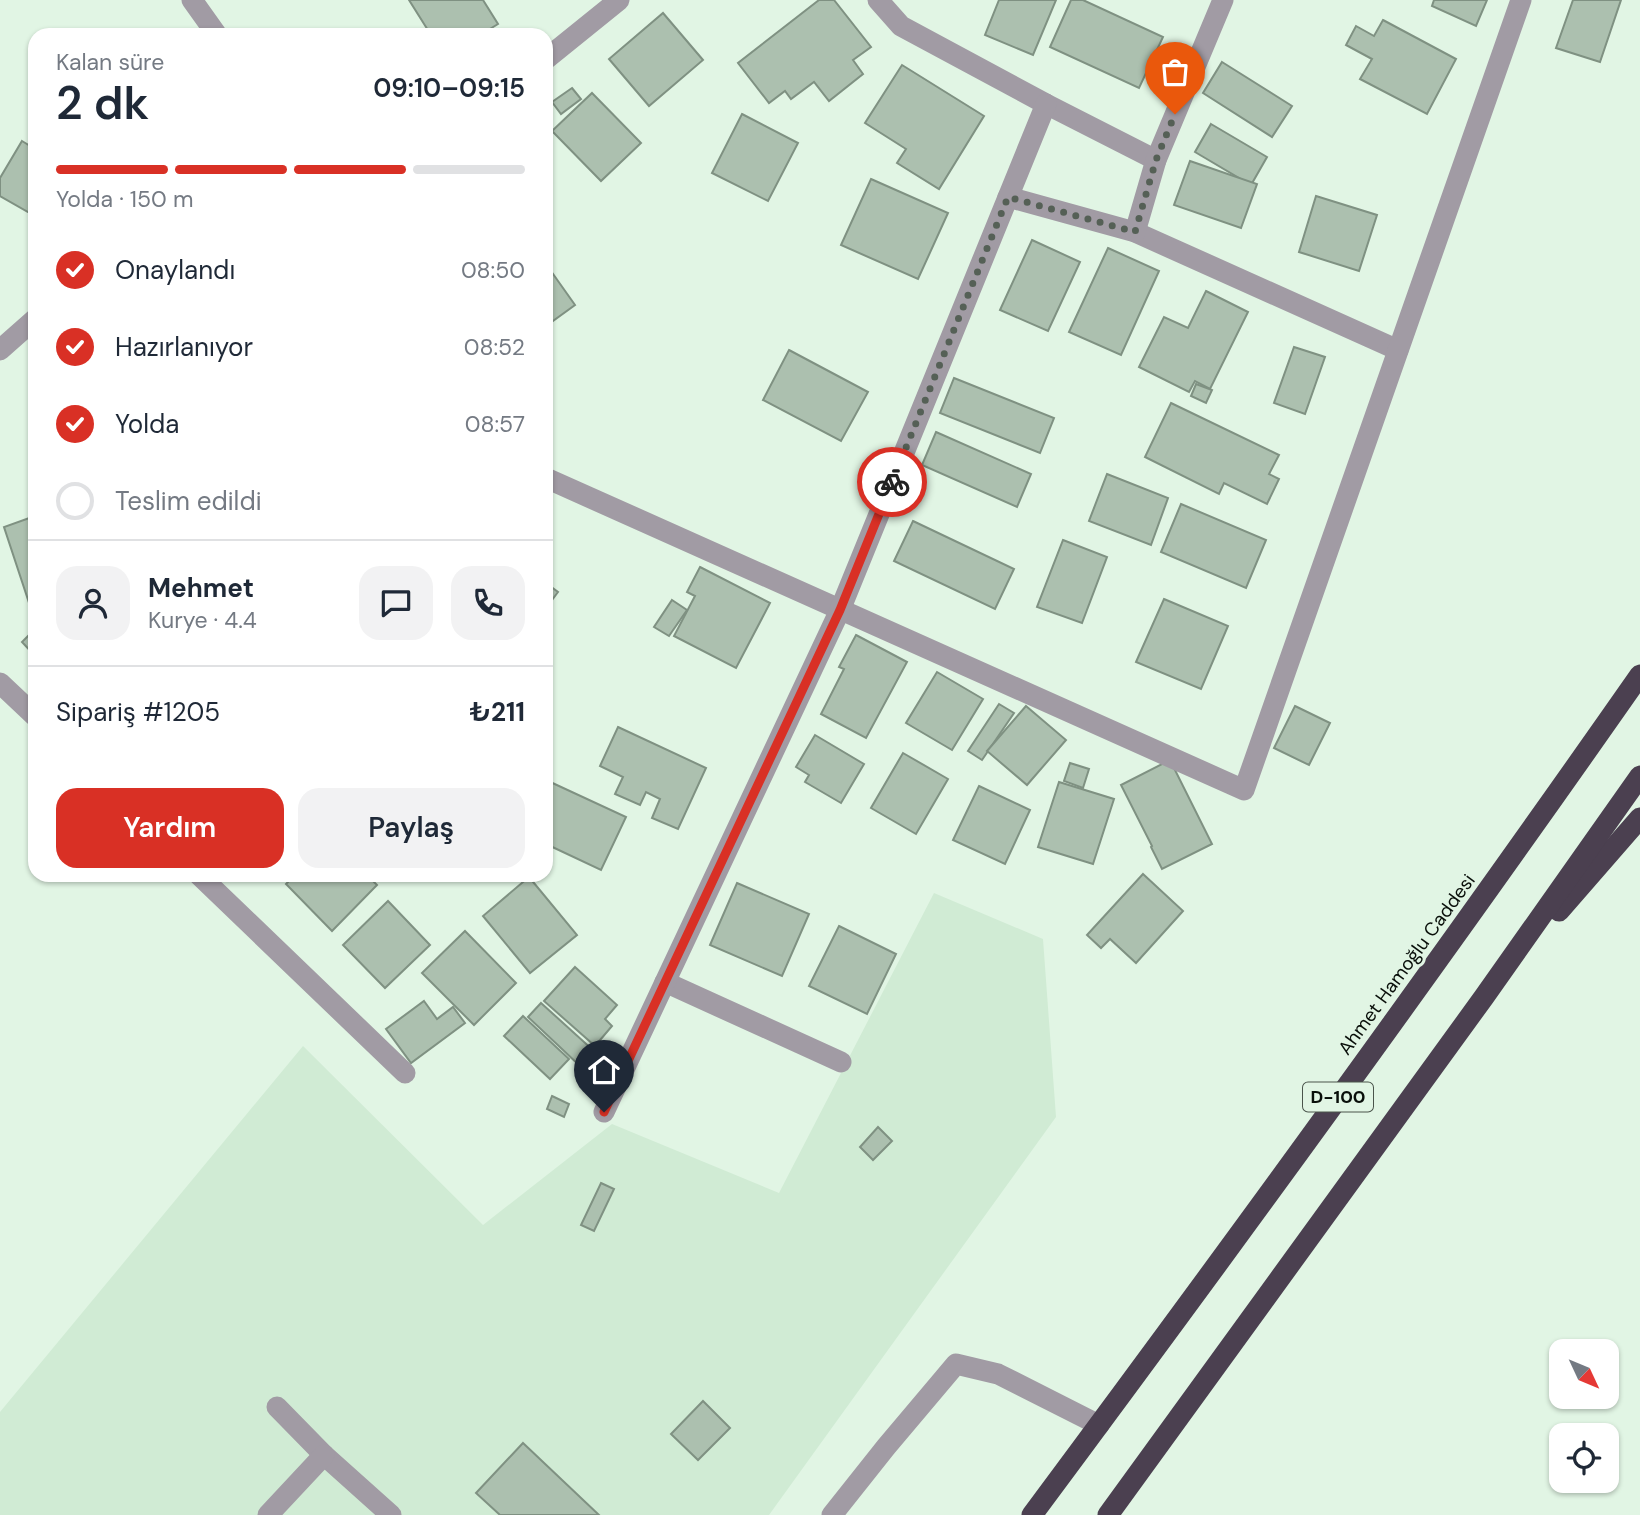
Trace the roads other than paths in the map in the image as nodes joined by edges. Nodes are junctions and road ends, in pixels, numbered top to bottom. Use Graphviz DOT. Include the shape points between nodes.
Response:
graph roads {
  1 [pos="191,0"];
  2 [pos="619,0"];
  3 [pos="878,0"];
  4 [pos="1223,0"];
  5 [pos="1521,0"];
  6 [pos="212,28"];
  7 [pos="553,53"];
  8 [pos="1046,104"];
  9 [pos="1156,160"];
  10 [pos="1008,197"];
  11 [pos="1135,232"];
  12 [pos="28,325"];
  13 [pos="0,350"];
  14 [pos="1398,350"];
  15 [pos="553,481"];
  16 [pos="840,610"];
  17 [pos="1640,675"];
  18 [pos="0,683"];
  19 [pos="28,709"];
  20 [pos="1640,776"];
  21 [pos="1640,818"];
  22 [pos="206,882"];
  23 [pos="665,982"];
  24 [pos="1484,997"];
  25 [pos="841,1062"];
  26 [pos="405,1073"];
  27 [pos="604,1112"];
  28 [pos="278,1407"];
  29 [pos="1099,1425"];
  30 [pos="324,1455"];
  31 [pos="268,1515"];
  32 [pos="391,1515"];
  33 [pos="832,1515"];
  34 [pos="1032,1515"];
  35 [pos="1108,1515"];
  1 -- 6 [label="street"];
  2 -- 7 [label="street"];
  3 -- 8 [label="street" via="901,26"];
  4 -- 9 [label="street"];
  5 -- 14 [label="street"];
  8 -- 9 [label="street"];
  8 -- 10 [label="street"];
  9 -- 11 [label="street"];
  10 -- 11 [label="street"];
  10 -- 16 [label="street"];
  11 -- 14 [label="street"];
  12 -- 13 [label="street"];
  14 -- 16 [label="street" via="1244,790"];
  15 -- 16 [label="street"];
  16 -- 23 [label="street"];
  17 -- 29 [label="highway, Ahmet Hamoğlu Caddesi / D-100"];
  18 -- 19 [label="street"];
  20 -- 24 [label="highway, D-100"];
  21 -- 24 [label="highway"];
  22 -- 26 [label="street"];
  23 -- 25 [label="street"];
  23 -- 27 [label="street"];
  24 -- 35 [label="highway, D-100"];
  28 -- 30 [label="street"];
  29 -- 33 [label="street" via="998,1374 956,1364"];
  29 -- 34 [label="highway, Ahmet Hamoğlu Caddesi / D-100"];
  30 -- 31 [label="street"];
  30 -- 32 [label="street"];
}
